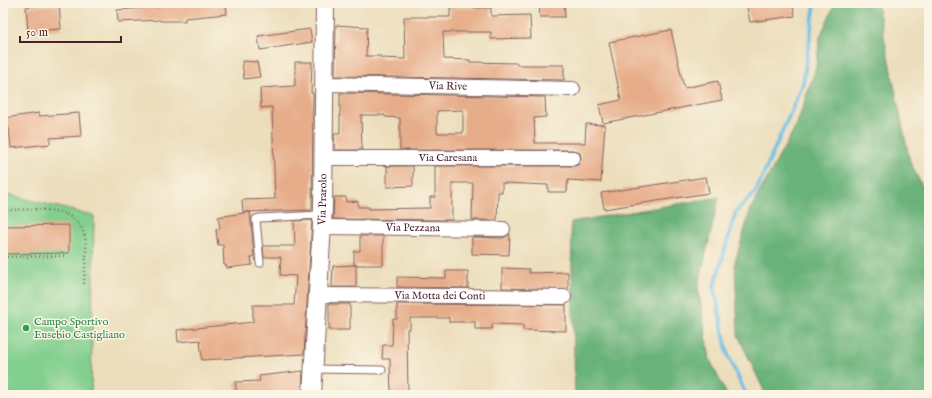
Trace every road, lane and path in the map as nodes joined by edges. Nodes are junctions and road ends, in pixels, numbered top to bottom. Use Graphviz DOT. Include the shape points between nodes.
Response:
graph roads {
  1 [pos="325,3"];
  2 [pos="324,84"];
  3 [pos="573,88"];
  4 [pos="323,158"];
  5 [pos="573,158"];
  6 [pos="3,210"];
  7 [pos="322,221"];
  8 [pos="504,229"];
  9 [pos="67,256"];
  10 [pos="3,257"];
  11 [pos="260,263"];
  12 [pos="84,284"];
  13 [pos="317,295"];
  14 [pos="564,297"];
  15 [pos="314,369"];
  16 [pos="382,370"];
  17 [pos="312,395"];
  1 -- 2 [label="street, Via Prarolo"];
  2 -- 3 [label="street, Via Rive"];
  2 -- 4 [label="street, Via Prarolo"];
  4 -- 5 [label="street, Via Caresana"];
  4 -- 7 [label="street, Via Prarolo"];
  6 -- 12 [label="path" via="56,210 73,217 82,228 86,245"];
  7 -- 8 [label="street, Via Pezzana"];
  7 -- 11 [label="lane" via="259,218 256,220"];
  7 -- 13 [label="street, Via Prarolo"];
  9 -- 10 [label="path"];
  13 -- 14 [label="street, Via Motta dei Conti"];
  13 -- 15 [label="street, Via Prarolo"];
  15 -- 16 [label="lane"];
  15 -- 17 [label="street, Via Prarolo"];
}
